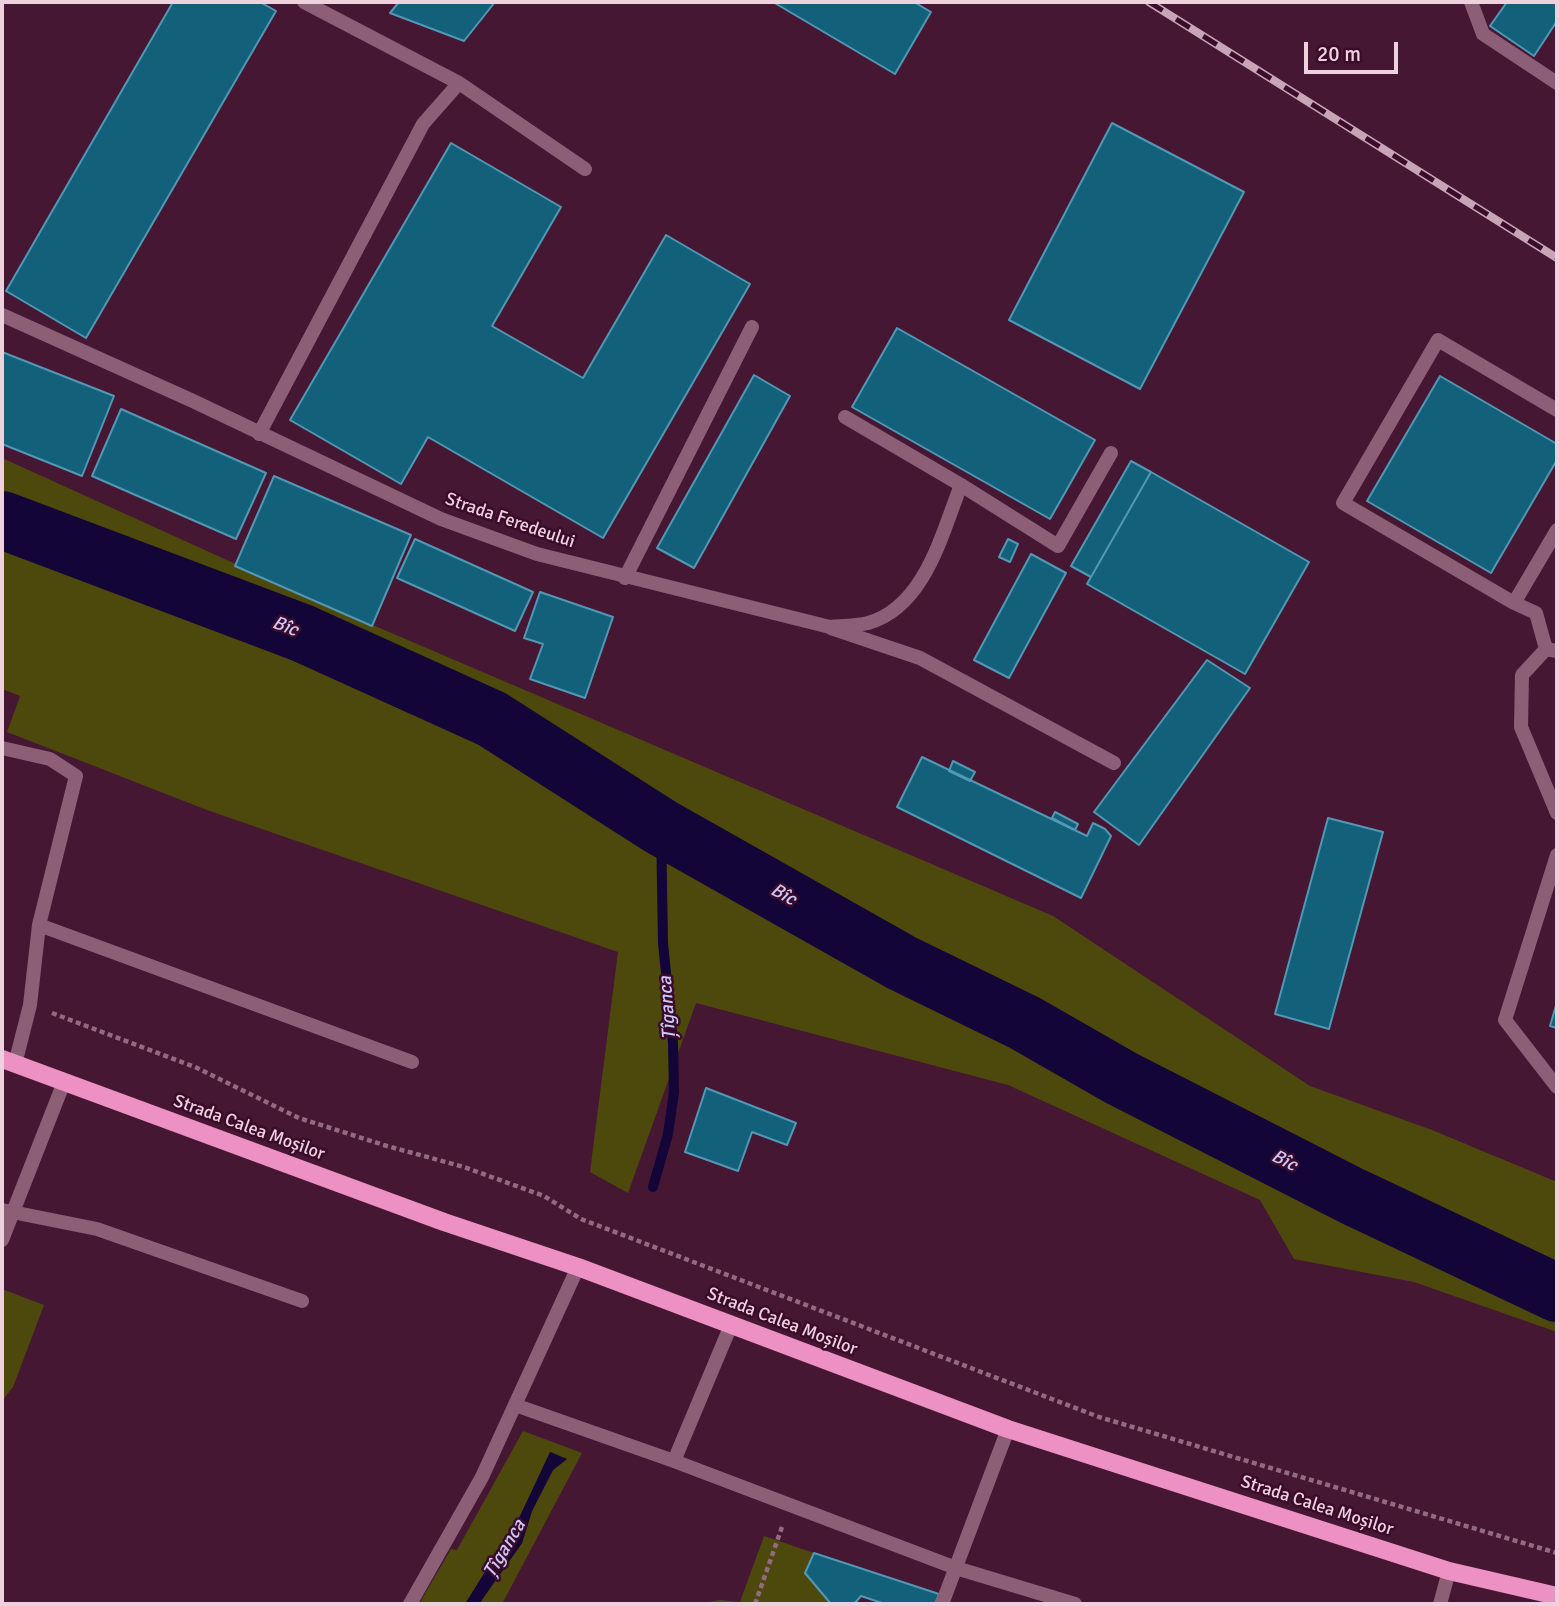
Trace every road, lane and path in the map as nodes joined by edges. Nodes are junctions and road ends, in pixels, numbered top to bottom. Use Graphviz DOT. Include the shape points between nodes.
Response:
graph roads {
  1 [pos="304,2"];
  2 [pos="1471,2"];
  3 [pos="459,83"];
  4 [pos="1557,83"];
  5 [pos="585,169"];
  6 [pos="2,315"];
  7 [pos="752,327"];
  8 [pos="1557,410"];
  9 [pos="845,417"];
  10 [pos="260,434"];
  11 [pos="1111,453"];
  12 [pos="961,485"];
  13 [pos="1557,530"];
  14 [pos="625,578"];
  15 [pos="1514,603"];
  16 [pos="830,627"];
  17 [pos="1552,650"];
  18 [pos="2,748"];
  19 [pos="1114,763"];
  20 [pos="1557,813"];
  21 [pos="1557,855"];
  22 [pos="39,925"];
  23 [pos="30,1005"];
  24 [pos="8,1061"];
  25 [pos="412,1062"];
  26 [pos="64,1082"];
  27 [pos="1557,1087"];
  28 [pos="7,1212"];
  29 [pos="2,1240"];
  30 [pos="578,1268"];
  31 [pos="302,1301"];
  32 [pos="731,1325"];
  33 [pos="515,1405"];
  34 [pos="1008,1430"];
  35 [pos="674,1461"];
  36 [pos="790,1506"];
  37 [pos="1557,1553"];
  38 [pos="956,1568"];
  39 [pos="1450,1571"];
  40 [pos="1557,1596"];
  41 [pos="410,1604"];
  42 [pos="755,1604"];
  43 [pos="942,1604"];
  44 [pos="1075,1604"];
  45 [pos="1440,1604"];
  1 -- 3 [label="street"];
  2 -- 4 [label="street" via="1483,34"];
  3 -- 5 [label="street"];
  3 -- 10 [label="street" via="423,124"];
  6 -- 10 [label="street, Strada Feredeului"];
  7 -- 14 [label="street"];
  8 -- 15 [label="street" via="1438,340 1343,503"];
  9 -- 12 [label="street"];
  10 -- 14 [label="street, Strada Feredeului" via="441,519 537,554"];
  11 -- 12 [label="street" via="1058,545"];
  12 -- 16 [label="street, Strada Feredeului" via="920,584 906,600 869,623"];
  13 -- 15 [label="street"];
  14 -- 16 [label="street, Strada Feredeului"];
  15 -- 17 [label="street" via="1536,613"];
  16 -- 19 [label="street" via="920,658"];
  17 -- 20 [label="street" via="1522,675 1521,727"];
  18 -- 22 [label="street" via="50,759 76,776"];
  21 -- 27 [label="street" via="1505,1020"];
  22 -- 23 [label="street"];
  22 -- 25 [label="street"];
  23 -- 24 [label="street"];
  23 -- 37 [label="path" via="195,1067 299,1118 544,1196 581,1219 1099,1418"];
  24 -- 26 [label="main road, Strada Calea Moșilor"];
  26 -- 28 [label="street"];
  26 -- 30 [label="main road, Strada Calea Moșilor"];
  28 -- 29 [label="street"];
  28 -- 31 [label="street" via="97,1229"];
  30 -- 32 [label="main road, Strada Calea Moșilor"];
  30 -- 33 [label="street"];
  32 -- 34 [label="main road, Strada Calea Moșilor"];
  32 -- 35 [label="street"];
  33 -- 35 [label="street"];
  33 -- 41 [label="street" via="482,1477"];
  34 -- 38 [label="street"];
  34 -- 39 [label="main road, Strada Calea Moșilor"];
  35 -- 36 [label="street"];
  36 -- 38 [label="street"];
  36 -- 42 [label="path"];
  38 -- 43 [label="street"];
  38 -- 44 [label="street"];
  39 -- 40 [label="main road, Strada Calea Moșilor"];
  39 -- 45 [label="street"];
}
